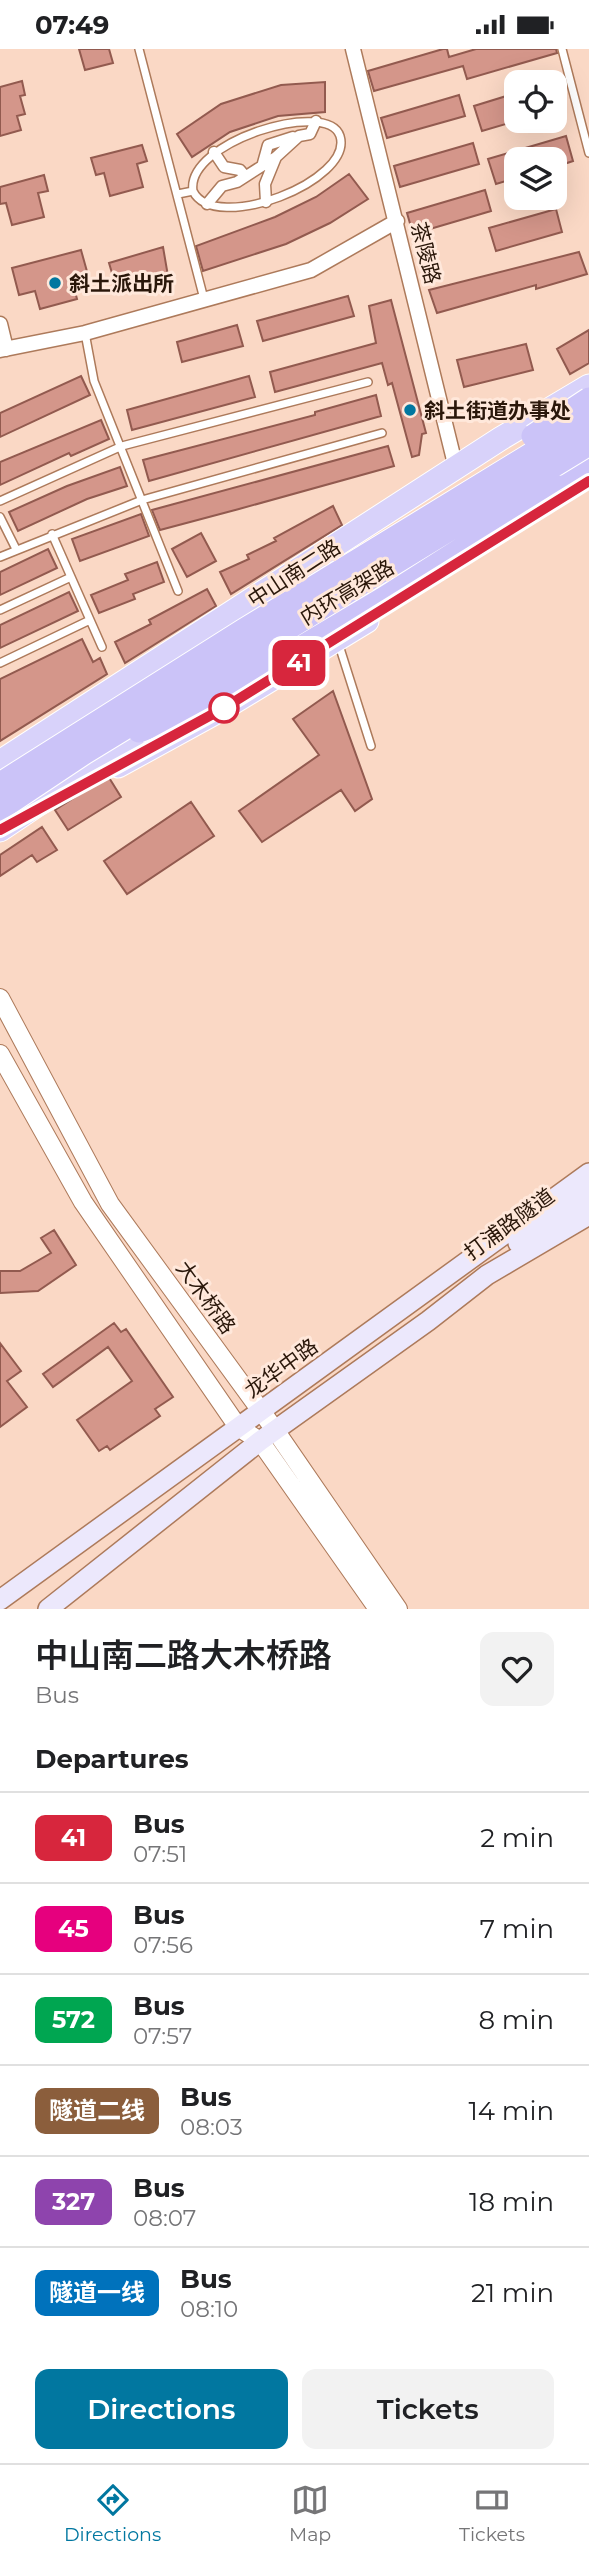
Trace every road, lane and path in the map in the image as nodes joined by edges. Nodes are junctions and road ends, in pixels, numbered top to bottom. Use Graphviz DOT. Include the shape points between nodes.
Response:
graph roads {
  1 [pos="138,49"];
  2 [pos="354,49"];
  3 [pos="562,49"];
  4 [pos="316,121"];
  5 [pos="299,136"];
  6 [pos="215,152"];
  7 [pos="589,153"];
  8 [pos="276,157"];
  9 [pos="262,163"];
  10 [pos="245,176"];
  11 [pos="193,191"];
  12 [pos="178,194"];
  13 [pos="266,202"];
  14 [pos="207,204"];
  15 [pos="397,221"];
  16 [pos="204,299"];
  17 [pos="0,324"];
  18 [pos="85,333"];
  19 [pos="3,350"];
  20 [pos="368,382"];
  21 [pos="589,386"];
  22 [pos="589,399"];
  23 [pos="589,411"];
  24 [pos="589,419"];
  25 [pos="382,433"];
  26 [pos="589,444"];
  27 [pos="122,446"];
  28 [pos="456,468"];
  29 [pos="589,468"];
  30 [pos="589,481"];
  31 [pos="142,500"];
  32 [pos="0,501"];
  33 [pos="0,517"];
  34 [pos="52,534"];
  35 [pos="16,549"];
  36 [pos="0,557"];
  37 [pos="71,577"];
  38 [pos="317,589"];
  39 [pos="178,591"];
  40 [pos="0,610"];
  41 [pos="328,617"];
  42 [pos="90,620"];
  43 [pos="338,639"];
  44 [pos="102,647"];
  45 [pos="0,663"];
  46 [pos="76,746"];
  47 [pos="370,746"];
  48 [pos="0,765"];
  49 [pos="0,784"];
  50 [pos="2,821"];
  51 [pos="0,998"];
  52 [pos="0,1053"];
  53 [pos="589,1173"];
  54 [pos="589,1195"];
  55 [pos="589,1215"];
  56 [pos="428,1321"];
  57 [pos="260,1411"];
  58 [pos="238,1427"];
  59 [pos="268,1436"];
  60 [pos="0,1600"];
  61 [pos="48,1609"];
  62 [pos="378,1609"];
  63 [pos="398,1609"];
  1 -- 12 [label="lane"];
  2 -- 15 [label="street, 茶陵路"];
  3 -- 7 [label="lane"];
  4 -- 5 [label="street" via="310,134"];
  4 -- 6 [label="lane" via="273,127"];
  4 -- 13 [label="lane" via="333,125 340,134 336,158 299,189"];
  5 -- 8 [label="street"];
  5 -- 9 [label="street" via="273,141"];
  6 -- 10 [label="street" via="224,167 240,170"];
  6 -- 11 [label="lane" via="196,169"];
  8 -- 9 [label="street"];
  8 -- 13 [label="street" via="265,184"];
  9 -- 10 [label="street"];
  10 -- 14 [label="street" via="216,190"];
  11 -- 12 [label="lane"];
  11 -- 14 [label="lane"];
  12 -- 16 [label="lane"];
  13 -- 14 [label="lane" via="243,207"];
  15 -- 16 [label="street" via="311,269"];
  15 -- 28 [label="street, 茶陵路"];
  16 -- 18 [label="street"];
  17 -- 19 [label="street"];
  18 -- 19 [label="street"];
  18 -- 27 [label="lane" via="94,381"];
  20 -- 27 [label="lane"];
  21 -- 28 [label="main road, 中山南二路"];
  22 -- 46 [label="highway, bridge" via="208,638"];
  23 -- 38 [label="main road, 中山南二路"];
  24 -- 46 [label="highway, 内环高架路, bridge"];
  25 -- 31 [label="lane"];
  26 -- 46 [label="highway, 内环高架路, bridge"];
  27 -- 31 [label="lane"];
  27 -- 32 [label="lane"];
  28 -- 48 [label="main road, 中山南二路"];
  29 -- 41 [label="main road" via="417,562"];
  29 -- 46 [label="highway, bridge" via="201,707"];
  30 -- 43 [label="main road"];
  31 -- 34 [label="lane"];
  31 -- 39 [label="lane"];
  33 -- 35 [label="lane"];
  34 -- 35 [label="lane"];
  34 -- 37 [label="lane"];
  35 -- 36 [label="lane"];
  37 -- 40 [label="lane"];
  37 -- 42 [label="lane"];
  38 -- 41 [label="lane"];
  38 -- 48 [label="main road, 中山南二路" via="271,621"];
  41 -- 43 [label="lane"];
  41 -- 50 [label="main road"];
  42 -- 44 [label="lane"];
  42 -- 45 [label="lane"];
  43 -- 47 [label="lane"];
  43 -- 50 [label="main road" via="50,805"];
  46 -- 49 [label="highway, 内环高架路, bridge"];
  46 -- 50 [label="highway, 内环高架路, bridge"];
  51 -- 57 [label="street, 大木桥路" via="110,1204"];
  52 -- 58 [label="street, 大木桥路" via="83,1202"];
  53 -- 57 [label="main road, 龙华中路"];
  54 -- 56 [label="main road, 打浦路隧道" via="493,1260"];
  55 -- 56 [label="main road" via="488,1275"];
  56 -- 59 [label="main road"];
  57 -- 58 [label="main road, 龙华中路"];
  57 -- 59 [label="street, 大木桥路"];
  58 -- 59 [label="street, 大木桥路"];
  58 -- 60 [label="main road, 龙华中路"];
  59 -- 61 [label="main road"];
  59 -- 62 [label="street, 大木桥路"];
  59 -- 63 [label="street, 大木桥路"];
}
